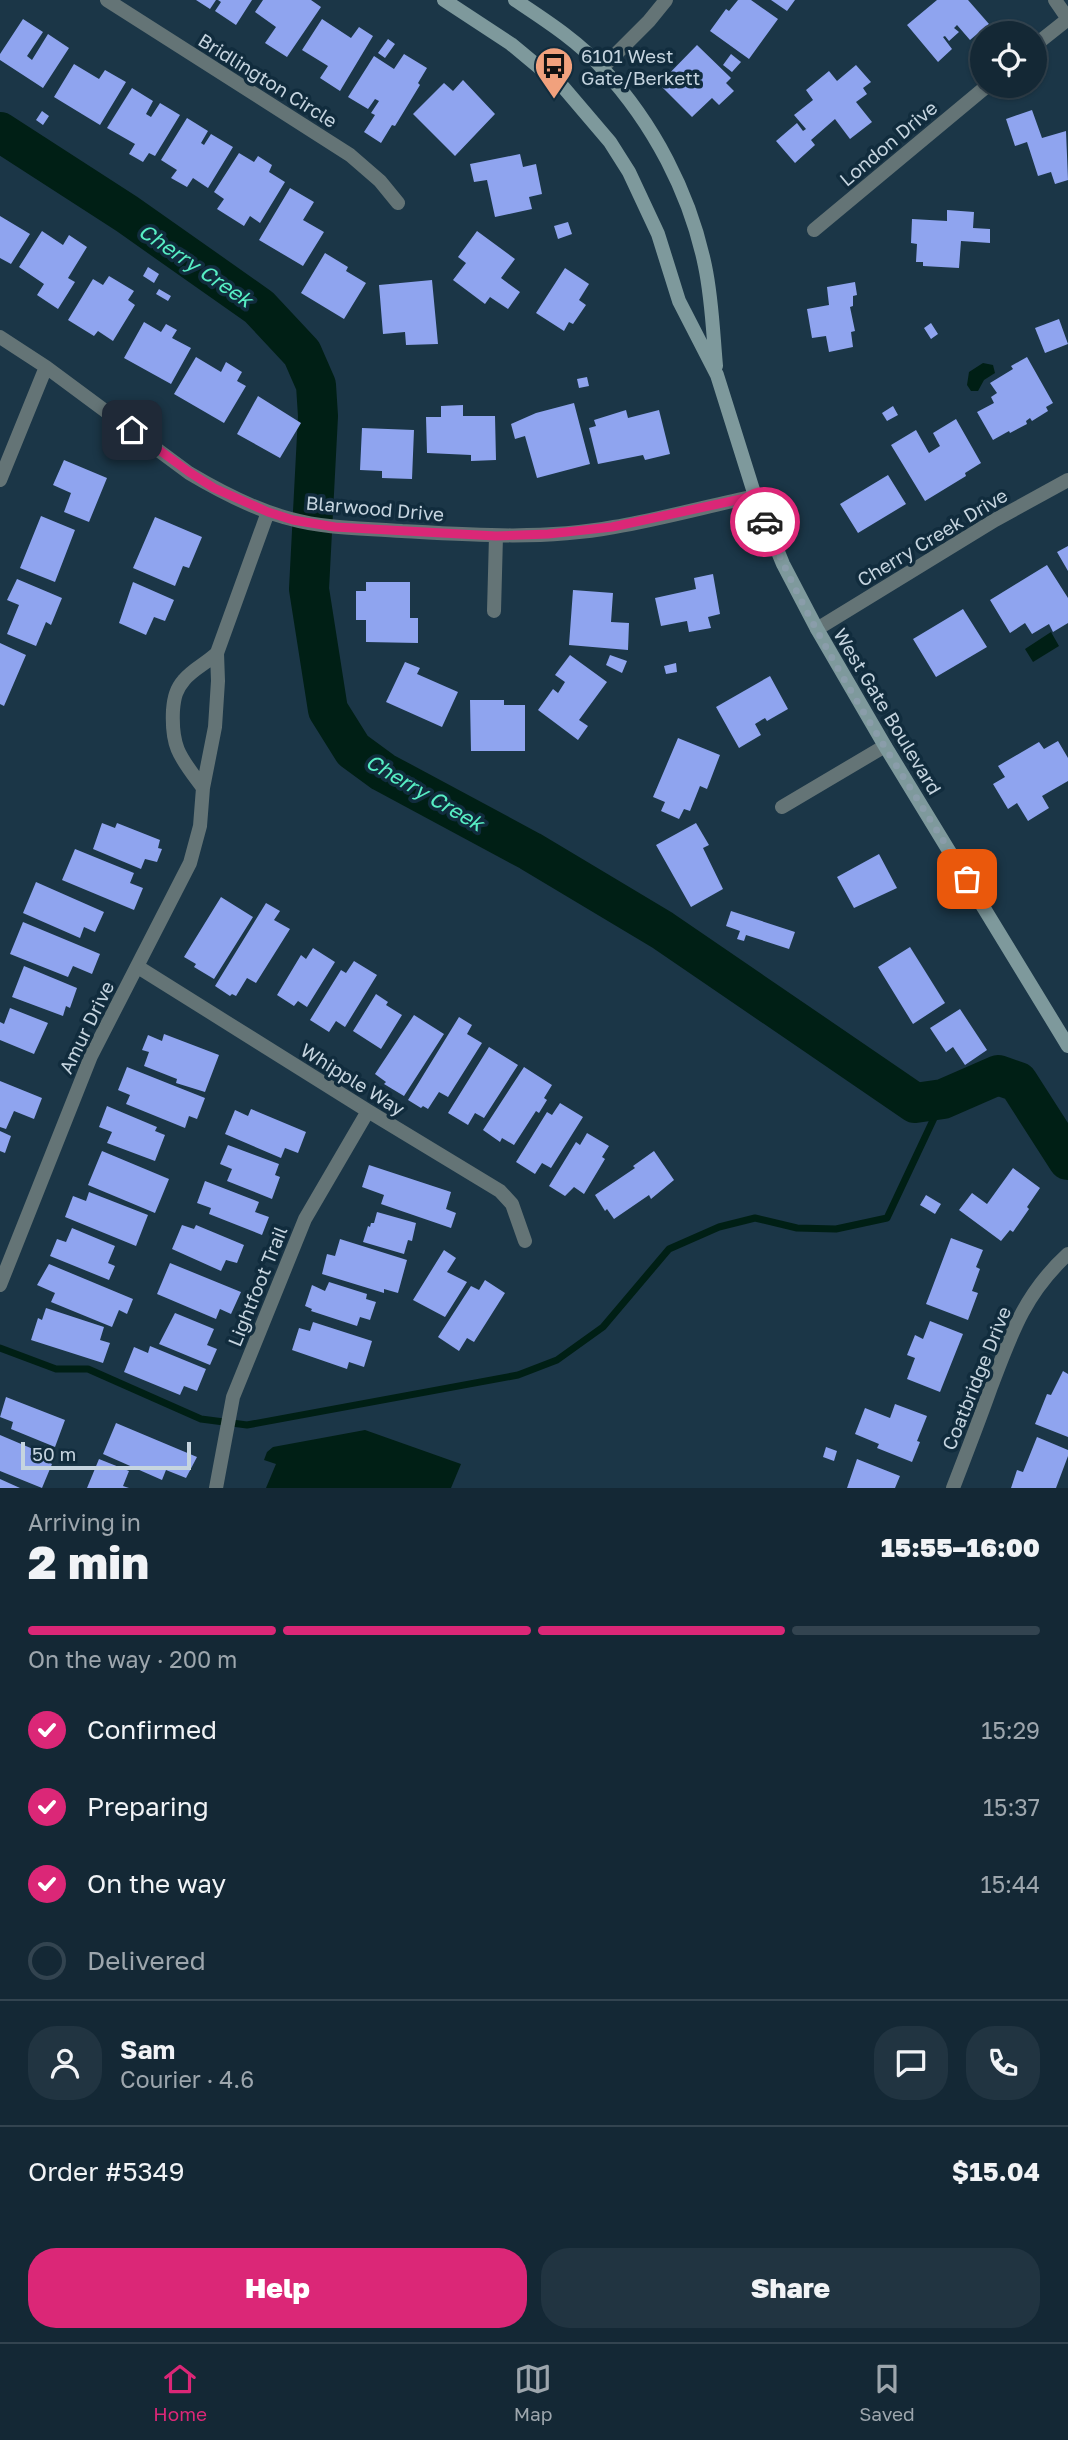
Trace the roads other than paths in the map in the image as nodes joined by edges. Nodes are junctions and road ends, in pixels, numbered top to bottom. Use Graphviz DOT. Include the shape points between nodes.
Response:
graph roads {
  1 [pos="107,0"];
  2 [pos="444,0"];
  3 [pos="514,0"];
  4 [pos="666,0"];
  5 [pos="1055,0"];
  6 [pos="1047,36"];
  7 [pos="603,68"];
  8 [pos="973,98"];
  9 [pos="398,203"];
  10 [pos="814,230"];
  11 [pos="0,337"];
  12 [pos="46,367"];
  13 [pos="717,375"];
  14 [pos="0,480"];
  15 [pos="1068,480"];
  16 [pos="755,496"];
  17 [pos="268,512"];
  18 [pos="496,536"];
  19 [pos="494,611"];
  20 [pos="817,629"];
  21 [pos="217,653"];
  22 [pos="885,747"];
  23 [pos="203,788"];
  24 [pos="782,807"];
  25 [pos="138,967"];
  26 [pos="1068,1046"];
  27 [pos="368,1111"];
  28 [pos="525,1241"];
  29 [pos="1068,1254"];
  30 [pos="0,1285"];
  31 [pos="216,1488"];
  32 [pos="953,1488"];
  1 -- 9 [label="street, Bridlington Circle" via="350,155"];
  2 -- 13 [label="main road, West Gate Boulevard" via="540,66 570,93 610,142 643,199 679,300"];
  3 -- 7 [label="main road, West Gate Boulevard"];
  4 -- 7 [label="street"];
  5 -- 6 [label="street" via="1068,19"];
  7 -- 13 [label="main road, West Gate Boulevard" via="641,116 689,209 705,266"];
  8 -- 10 [label="street, London Drive"];
  11 -- 12 [label="street, Blarwood Drive"];
  12 -- 14 [label="street"];
  12 -- 17 [label="street, Blarwood Drive" via="189,472"];
  13 -- 16 [label="main road, West Gate Boulevard"];
  15 -- 20 [label="street, Cherry Creek Drive"];
  16 -- 18 [label="street, Blarwood Drive" via="612,527"];
  16 -- 20 [label="main road, West Gate Boulevard"];
  17 -- 18 [label="street, Blarwood Drive" via="335,527"];
  17 -- 21 [label="street, Amur Drive"];
  18 -- 19 [label="street"];
  20 -- 22 [label="main road, West Gate Boulevard"];
  21 -- 23 [label="street, Amur Drive" via="215,726"];
  21 -- 23 [label="street" via="191,672 174,696 176,747"];
  22 -- 24 [label="street"];
  22 -- 26 [label="main road, West Gate Boulevard"];
  23 -- 25 [label="street, Amur Drive" via="200,826 190,863"];
  25 -- 27 [label="street, Whipple Way"];
  25 -- 30 [label="street, Amur Drive" via="91,1056"];
  27 -- 28 [label="street, Whipple Way" via="500,1191 512,1204"];
  27 -- 31 [label="street, Lightfoot Trail" via="305,1219 233,1396"];
  29 -- 32 [label="street, Coatbridge Drive" via="1048,1272 1013,1329"];
}
